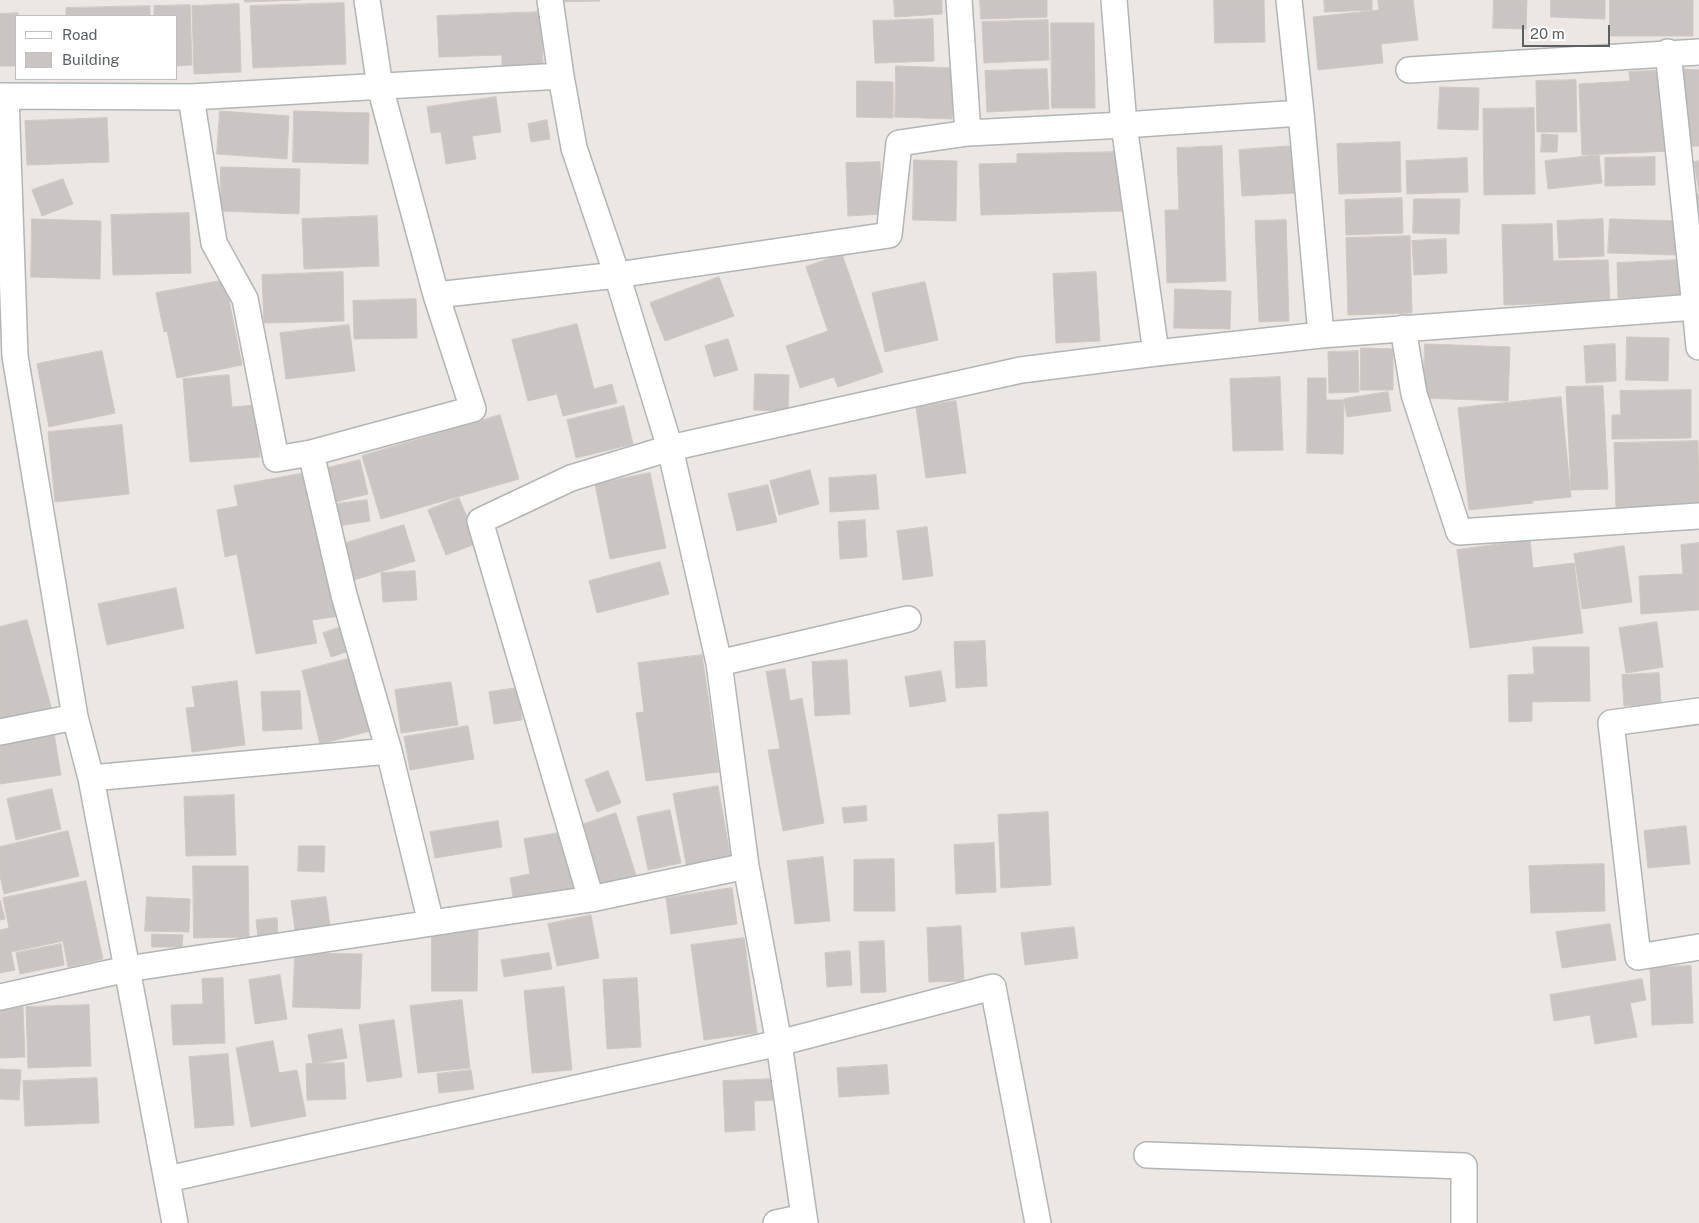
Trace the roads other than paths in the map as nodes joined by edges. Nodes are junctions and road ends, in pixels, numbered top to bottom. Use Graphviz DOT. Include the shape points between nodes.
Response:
graph roads {
  1 [pos="367,0"];
  2 [pos="550,0"];
  3 [pos="959,0"];
  4 [pos="1114,0"];
  5 [pos="1288,0"];
  6 [pos="1668,52"];
  7 [pos="1699,52"];
  8 [pos="1409,70"];
  9 [pos="561,76"];
  10 [pos="380,87"];
  11 [pos="3,96"];
  12 [pos="190,97"];
  13 [pos="1301,113"];
  14 [pos="1124,125"];
  15 [pos="968,133"];
  16 [pos="616,275"];
  17 [pos="436,295"];
  18 [pos="1697,307"];
  19 [pos="1404,328"];
  20 [pos="1321,335"];
  21 [pos="1699,347"];
  22 [pos="1156,353"];
  23 [pos="8,358"];
  24 [pos="670,448"];
  25 [pos="311,453"];
  26 [pos="1699,516"];
  27 [pos="908,620"];
  28 [pos="719,663"];
  29 [pos="1699,711"];
  30 [pos="76,717"];
  31 [pos="0,732"];
  32 [pos="389,751"];
  33 [pos="91,778"];
  34 [pos="746,866"];
  35 [pos="591,899"];
  36 [pos="431,923"];
  37 [pos="1699,947"];
  38 [pos="127,970"];
  39 [pos="0,997"];
  40 [pos="779,1043"];
  41 [pos="1147,1155"];
  42 [pos="168,1179"];
  43 [pos="805,1220"];
  44 [pos="175,1223"];
  45 [pos="776,1223"];
  46 [pos="1038,1223"];
  47 [pos="1464,1223"];
  1 -- 10 [label="street"];
  2 -- 9 [label="street"];
  3 -- 15 [label="street"];
  4 -- 14 [label="street"];
  5 -- 13 [label="street"];
  6 -- 7 [label="street"];
  6 -- 8 [label="street"];
  6 -- 18 [label="street"];
  9 -- 10 [label="street"];
  9 -- 16 [label="street" via="574,148"];
  10 -- 12 [label="street"];
  10 -- 17 [label="street"];
  11 -- 12 [label="street"];
  11 -- 23 [label="street"];
  12 -- 25 [label="street" via="214,243 245,299 276,459"];
  13 -- 14 [label="street"];
  13 -- 20 [label="street"];
  14 -- 15 [label="street"];
  14 -- 22 [label="street"];
  15 -- 16 [label="street" via="899,143 889,235"];
  16 -- 17 [label="street"];
  16 -- 24 [label="street"];
  17 -- 25 [label="street" via="473,409"];
  18 -- 19 [label="street"];
  18 -- 21 [label="street"];
  19 -- 20 [label="street"];
  19 -- 26 [label="street" via="1414,394 1459,532"];
  20 -- 22 [label="street"];
  22 -- 24 [label="street" via="1022,370"];
  23 -- 30 [label="street"];
  24 -- 28 [label="street"];
  24 -- 35 [label="street" via="571,478 480,521"];
  25 -- 32 [label="street" via="344,595"];
  27 -- 28 [label="street"];
  28 -- 34 [label="street"];
  29 -- 37 [label="street" via="1611,723 1638,957"];
  30 -- 31 [label="street"];
  30 -- 33 [label="street"];
  32 -- 33 [label="street"];
  32 -- 36 [label="street"];
  33 -- 38 [label="street"];
  34 -- 35 [label="street"];
  34 -- 40 [label="street"];
  35 -- 36 [label="street"];
  36 -- 38 [label="street"];
  38 -- 39 [label="street"];
  38 -- 42 [label="street"];
  40 -- 42 [label="street"];
  40 -- 43 [label="street"];
  40 -- 46 [label="street" via="993,987"];
  41 -- 47 [label="street" via="1464,1166"];
  42 -- 44 [label="street"];
  43 -- 45 [label="street"];
}
